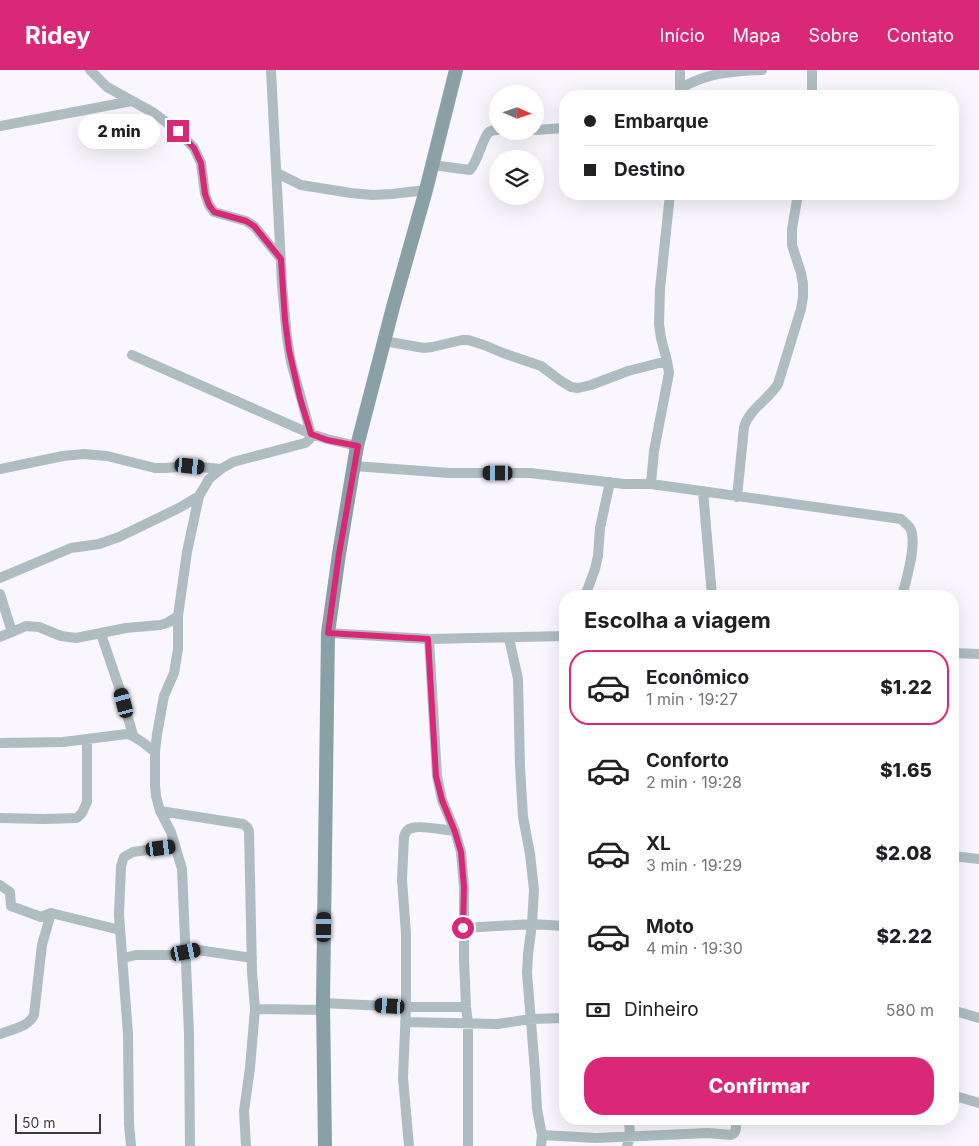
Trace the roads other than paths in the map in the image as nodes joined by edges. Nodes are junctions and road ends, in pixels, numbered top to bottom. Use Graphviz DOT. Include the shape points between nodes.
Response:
graph roads {
  1 [pos="90,70"];
  2 [pos="271,70"];
  3 [pos="456,70"];
  4 [pos="680,70"];
  5 [pos="762,70"];
  6 [pos="812,70"];
  7 [pos="680,90"];
  8 [pos="683,90"];
  9 [pos="812,90"];
  10 [pos="132,101"];
  11 [pos="0,126"];
  12 [pos="559,128"];
  13 [pos="544,129"];
  14 [pos="489,132"];
  15 [pos="432,165"];
  16 [pos="277,173"];
  17 [pos="426,190"];
  18 [pos="669,200"];
  19 [pos="797,200"];
  20 [pos="281,259"];
  21 [pos="384,341"];
  22 [pos="132,355"];
  23 [pos="667,361"];
  24 [pos="311,434"];
  25 [pos="358,446"];
  26 [pos="354,466"];
  27 [pos="0,469"];
  28 [pos="220,469"];
  29 [pos="610,482"];
  30 [pos="651,484"];
  31 [pos="703,491"];
  32 [pos="199,496"];
  33 [pos="737,497"];
  34 [pos="0,578"];
  35 [pos="587,590"];
  36 [pos="711,590"];
  37 [pos="904,590"];
  38 [pos="0,594"];
  39 [pos="178,616"];
  40 [pos="12,632"];
  41 [pos="328,633"];
  42 [pos="101,634"];
  43 [pos="559,636"];
  44 [pos="0,637"];
  45 [pos="509,638"];
  46 [pos="428,639"];
  47 [pos="959,653"];
  48 [pos="979,654"];
  49 [pos="133,736"];
  50 [pos="87,739"];
  51 [pos="0,743"];
  52 [pos="155,752"];
  53 [pos="160,811"];
  54 [pos="0,818"];
  55 [pos="455,832"];
  56 [pos="175,846"];
  57 [pos="959,857"];
  58 [pos="979,859"];
  59 [pos="0,885"];
  60 [pos="51,913"];
  61 [pos="532,924"];
  62 [pos="559,926"];
  63 [pos="463,928"];
  64 [pos="120,930"];
  65 [pos="186,952"];
  66 [pos="123,958"];
  67 [pos="252,958"];
  68 [pos="323,1006"];
  69 [pos="406,1007"];
  70 [pos="466,1007"];
  71 [pos="255,1009"];
  72 [pos="959,1012"];
  73 [pos="559,1018"];
  74 [pos="979,1018"];
  75 [pos="530,1019"];
  76 [pos="405,1022"];
  77 [pos="468,1023"];
  78 [pos="0,1034"];
  79 [pos="959,1097"];
  80 [pos="979,1103"];
  81 [pos="629,1125"];
  82 [pos="736,1125"];
  83 [pos="542,1141"];
  84 [pos="629,1142"];
  85 [pos="132,1146"];
  86 [pos="190,1146"];
  87 [pos="246,1146"];
  88 [pos="325,1146"];
  89 [pos="409,1146"];
  90 [pos="468,1146"];
  1 -- 10 [label="street" via="107,87"];
  2 -- 16 [label="street"];
  3 -- 15 [label="main road"];
  4 -- 7 [label="street"];
  5 -- 8 [label="street" via="733,71 699,79"];
  6 -- 9 [label="street"];
  10 -- 11 [label="street"];
  10 -- 20 [label="street" via="178,131 194,148 201,163 205,194 214,212 254,226"];
  12 -- 13 [label="street"];
  14 -- 15 [label="street" via="470,170"];
  15 -- 17 [label="main road"];
  16 -- 17 [label="street" via="301,184 351,193 392,194"];
  16 -- 20 [label="street"];
  17 -- 21 [label="main road"];
  18 -- 23 [label="street" via="658,324"];
  19 -- 33 [label="street" via="792,245 803,284 801,309 778,384 746,421"];
  20 -- 24 [label="street" via="288,346"];
  21 -- 23 [label="street" via="424,348 468,340 541,366 571,387 578,388"];
  21 -- 25 [label="main road"];
  22 -- 24 [label="street"];
  23 -- 30 [label="street" via="669,373"];
  24 -- 25 [label="street"];
  24 -- 28 [label="street" via="305,443 233,462"];
  25 -- 26 [label="main road"];
  26 -- 29 [label="street" via="449,473 530,473"];
  26 -- 41 [label="main road"];
  27 -- 28 [label="street" via="84,454 107,456 154,468 190,466"];
  28 -- 32 [label="street" via="209,479"];
  29 -- 30 [label="street"];
  29 -- 35 [label="street" via="604,503 598,556"];
  30 -- 31 [label="street"];
  31 -- 33 [label="street"];
  31 -- 36 [label="street"];
  32 -- 34 [label="street" via="119,537 71,548"];
  32 -- 39 [label="street"];
  33 -- 37 [label="street" via="901,519 910,528 913,538"];
  38 -- 40 [label="street"];
  39 -- 42 [label="street" via="160,625"];
  39 -- 52 [label="street" via="174,673 164,696"];
  40 -- 42 [label="street" via="26,626 76,638"];
  40 -- 44 [label="street"];
  41 -- 46 [label="street"];
  41 -- 68 [label="main road"];
  42 -- 49 [label="street"];
  43 -- 45 [label="street"];
  45 -- 46 [label="street"];
  45 -- 61 [label="street" via="518,679 523,817 534,890"];
  46 -- 55 [label="street" via="436,776"];
  47 -- 48 [label="street"];
  49 -- 50 [label="street" via="122,734"];
  49 -- 52 [label="street"];
  50 -- 51 [label="street"];
  50 -- 54 [label="street" via="86,802 82,813 76,818"];
  52 -- 53 [label="street" via="155,785"];
  53 -- 56 [label="street"];
  53 -- 67 [label="street" via="247,827"];
  55 -- 63 [label="street" via="461,852 464,887"];
  55 -- 69 [label="street" via="419,827 411,828 404,837 402,880"];
  56 -- 64 [label="street" via="132,852 124,858 121,866"];
  56 -- 65 [label="street" via="182,869"];
  57 -- 58 [label="street"];
  59 -- 60 [label="street" via="10,892 11,906 41,917"];
  60 -- 64 [label="street"];
  60 -- 78 [label="street" via="42,945 34,1015 24,1026"];
  61 -- 62 [label="street"];
  61 -- 63 [label="street"];
  61 -- 75 [label="street" via="527,974"];
  63 -- 70 [label="street"];
  64 -- 66 [label="street"];
  65 -- 66 [label="street"];
  65 -- 67 [label="street" via="198,950"];
  65 -- 86 [label="street"];
  66 -- 85 [label="street"];
  67 -- 71 [label="street"];
  68 -- 69 [label="street"];
  68 -- 71 [label="street"];
  68 -- 88 [label="main road"];
  69 -- 70 [label="street"];
  69 -- 76 [label="street"];
  70 -- 77 [label="street"];
  71 -- 87 [label="street" via="244,1111"];
  72 -- 74 [label="street"];
  73 -- 75 [label="street"];
  75 -- 77 [label="street"];
  75 -- 83 [label="street"];
  76 -- 77 [label="street"];
  76 -- 89 [label="street" via="403,1078"];
  77 -- 90 [label="street"];
  79 -- 80 [label="street"];
  81 -- 84 [label="street"];
  82 -- 84 [label="street" via="736,1131 731,1135 708,1133"];
  83 -- 84 [label="street" via="596,1138"];
}
